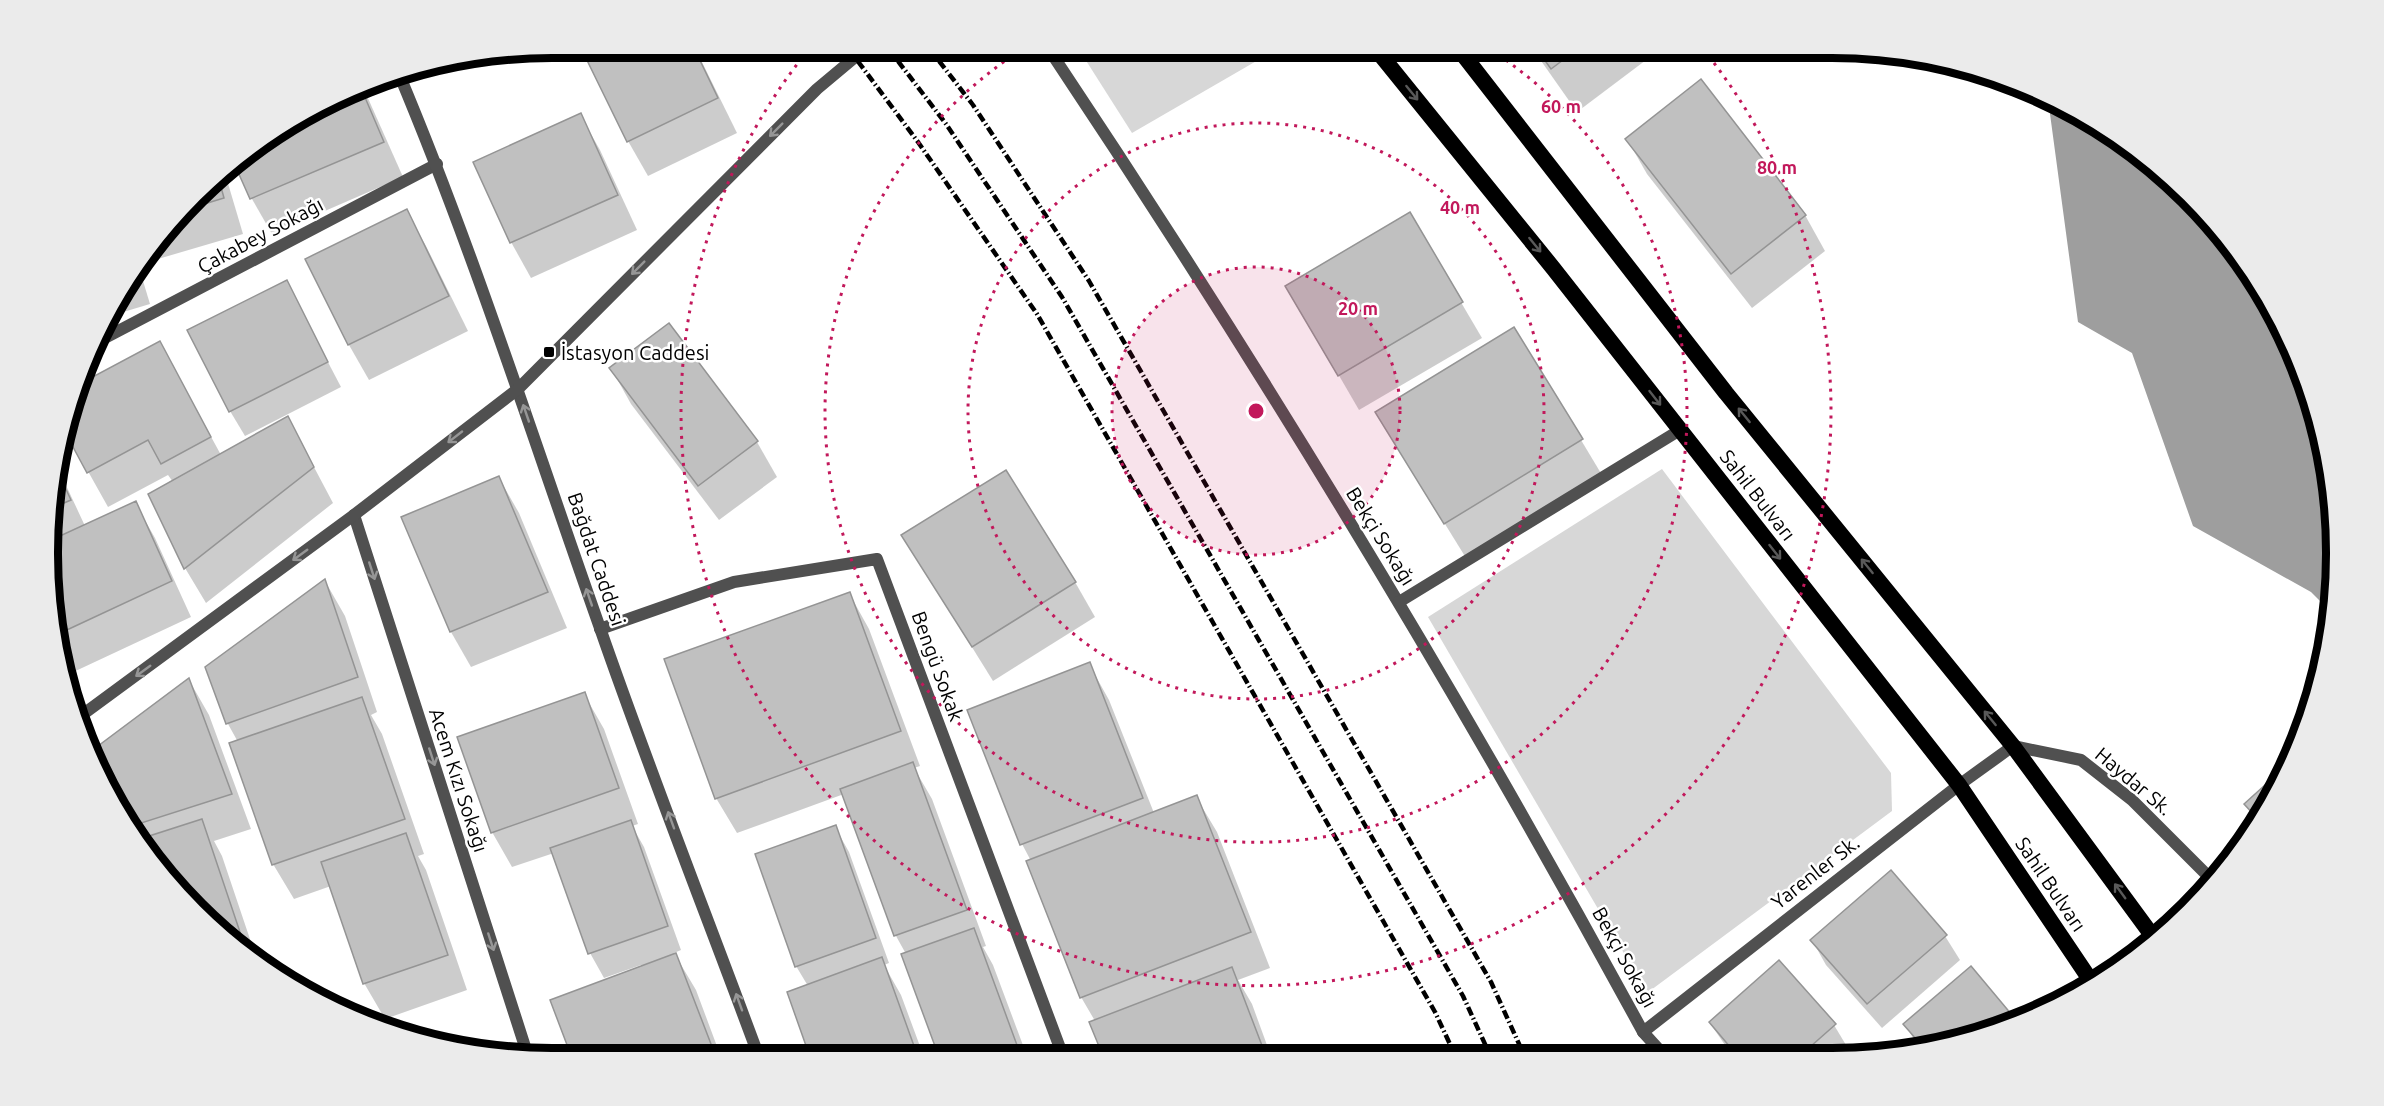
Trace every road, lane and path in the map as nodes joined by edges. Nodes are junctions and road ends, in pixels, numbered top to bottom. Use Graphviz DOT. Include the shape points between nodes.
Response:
graph roads {
  1 [pos="854,58"];
  2 [pos="1055,58"];
  3 [pos="1383,58"];
  4 [pos="1466,58"];
  5 [pos="402,82"];
  6 [pos="437,164"];
  7 [pos="108,336"];
  8 [pos="518,389"];
  9 [pos="1680,430"];
  10 [pos="354,515"];
  11 [pos="1399,602"];
  12 [pos="600,629"];
  13 [pos="85,713"];
  14 [pos="2013,746"];
  15 [pos="1959,785"];
  16 [pos="2207,875"];
  17 [pos="2149,931"];
  18 [pos="2087,975"];
  19 [pos="1643,1032"];
  20 [pos="525,1046"];
  21 [pos="756,1048"];
  22 [pos="1060,1048"];
  23 [pos="1658,1048"];
  1 -- 8 [label="street, one-way" via="817,89"];
  2 -- 11 [label="street, Bekçi Sokağı" via="1160,215"];
  3 -- 9 [label="highway, Sahil Bulvarı, one-way"];
  14 -- 4 [label="highway, Sahil Bulvarı, one-way" via="1726,393"];
  5 -- 6 [label="street, Bağdat Caddesi"];
  6 -- 7 [label="street, Çakabey Sokağı"];
  6 -- 8 [label="street, Bağdat Caddesi"];
  8 -- 10 [label="street, one-way"];
  12 -- 8 [label="street, Bağdat Caddesi, one-way"];
  9 -- 11 [label="street"];
  9 -- 15 [label="highway, Sahil Bulvarı, one-way"];
  10 -- 13 [label="street, one-way"];
  10 -- 20 [label="street, Acem Kızı Sokağı, one-way"];
  11 -- 19 [label="street, Bekçi Sokağı" via="1551,863"];
  21 -- 12 [label="street, Bağdat Caddesi, one-way"];
  12 -- 22 [label="street, Bengü Sokak" via="734,582 878,560"];
  14 -- 15 [label="street, Yarenler Sk."];
  14 -- 16 [label="street, Haydar Sk." via="2081,760 2132,800"];
  17 -- 14 [label="highway, Sahil Bulvarı, one-way"];
  15 -- 18 [label="highway, Sahil Bulvarı"];
  15 -- 19 [label="street, Yarenler Sk."];
  19 -- 23 [label="street, Bekçi Sokağı"];
}
